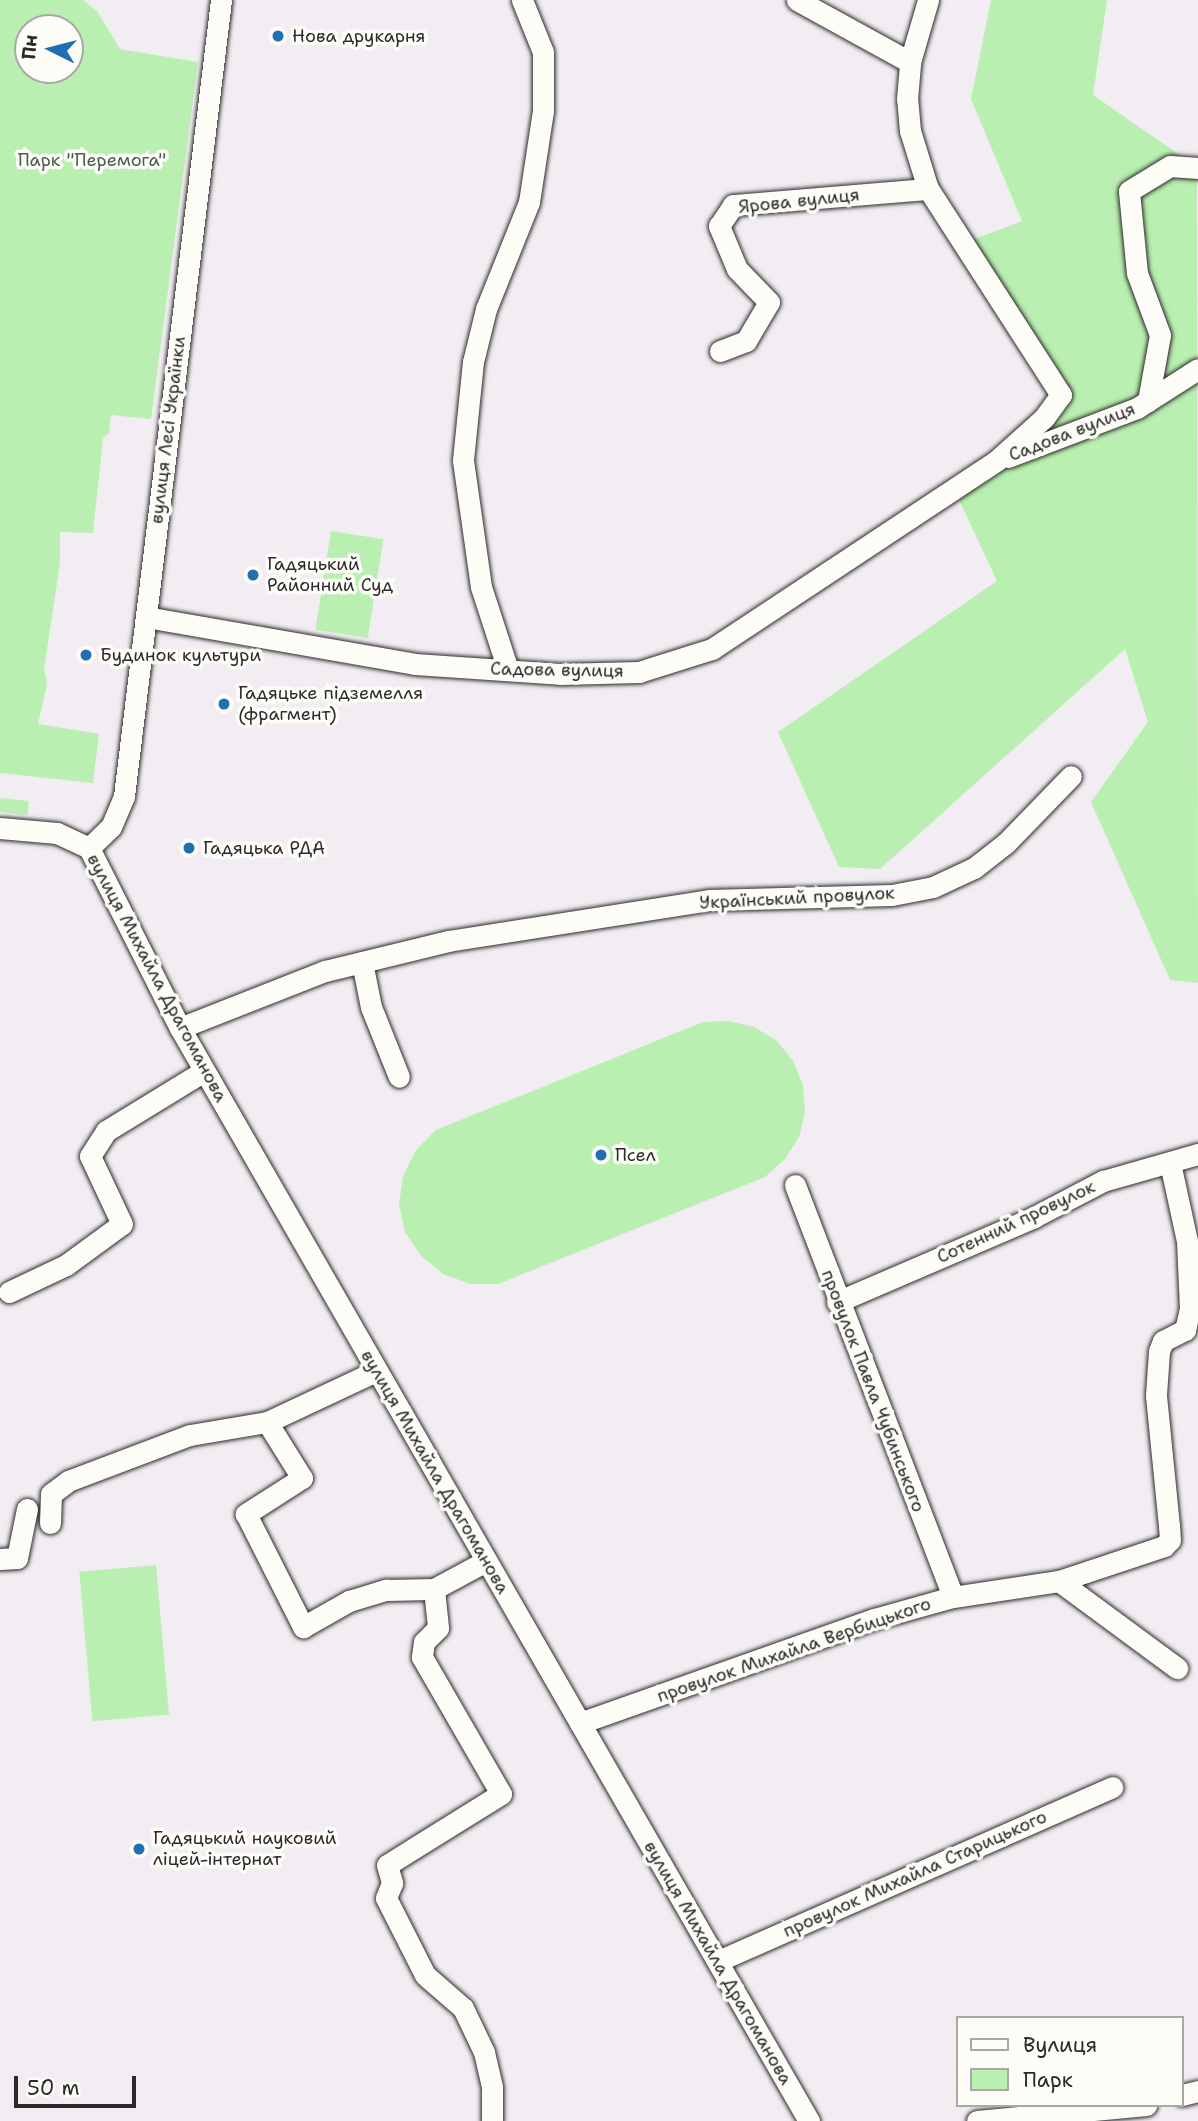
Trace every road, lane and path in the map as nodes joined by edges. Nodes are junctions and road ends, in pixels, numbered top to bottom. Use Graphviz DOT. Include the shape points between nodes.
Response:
graph roads {
  1 [pos="220,0"];
  2 [pos="522,0"];
  3 [pos="797,0"];
  4 [pos="928,0"];
  5 [pos="910,62"];
  6 [pos="1198,167"];
  7 [pos="928,190"];
  8 [pos="720,351"];
  9 [pos="1198,369"];
  10 [pos="1148,401"];
  11 [pos="996,461"];
  12 [pos="146,617"];
  13 [pos="508,670"];
  14 [pos="1071,776"];
  15 [pos="0,828"];
  16 [pos="89,848"];
  17 [pos="362,962"];
  18 [pos="180,1028"];
  19 [pos="204,1071"];
  20 [pos="399,1077"];
  21 [pos="1198,1154"];
  22 [pos="1170,1163"];
  23 [pos="795,1185"];
  24 [pos="9,1292"];
  25 [pos="837,1302"];
  26 [pos="376,1371"];
  27 [pos="267,1422"];
  28 [pos="27,1509"];
  29 [pos="50,1523"];
  30 [pos="0,1559"];
  31 [pos="486,1560"];
  32 [pos="1059,1581"];
  33 [pos="434,1589"];
  34 [pos="953,1597"];
  35 [pos="1177,1668"];
  36 [pos="580,1723"];
  37 [pos="1112,1787"];
  38 [pos="718,1961"];
  39 [pos="1125,2107"];
  40 [pos="492,2121"];
  41 [pos="809,2121"];
  42 [pos="977,2121"];
  1 -- 12 [label="street, вулиця Лесі Українки"];
  2 -- 13 [label="street" via="543,52 542,111 529,202 486,309 473,362 463,460 481,587"];
  3 -- 5 [label="street"];
  4 -- 5 [label="street"];
  5 -- 7 [label="street" via="910,131"];
  6 -- 10 [label="street, Садова вулиця" via="1170,166 1129,191 1137,273 1160,335"];
  7 -- 8 [label="street, Ярова вулиця" via="733,205 719,226 737,269 769,302 746,341"];
  7 -- 11 [label="street, Садова вулиця" via="1061,395 1044,418"];
  9 -- 10 [label="street, Садова вулиця"];
  10 -- 11 [label="street, Садова вулиця"];
  11 -- 13 [label="street, Садова вулиця" via="712,649 639,672"];
  12 -- 13 [label="street, Садова вулиця" via="415,664"];
  12 -- 16 [label="street, вулиця Лесі Українки" via="124,796 111,827"];
  14 -- 17 [label="street, Український провулок" via="1006,843 974,868 933,887 892,895 709,900 448,941"];
  15 -- 16 [label="street, вулиця Михайла Драгоманова" via="57,833"];
  16 -- 18 [label="street, вулиця Михайла Драгоманова"];
  17 -- 18 [label="street, Український провулок" via="325,971"];
  17 -- 20 [label="street" via="371,1007"];
  18 -- 19 [label="street, вулиця Михайла Драгоманова"];
  19 -- 24 [label="street" via="106,1131 90,1156 122,1224 66,1265"];
  19 -- 26 [label="street, вулиця Михайла Драгоманова"];
  21 -- 22 [label="street, Сотенний провулок"];
  22 -- 25 [label="street, Сотенний провулок" via="1103,1181 1034,1217"];
  22 -- 32 [label="street, провулок Михайла Вербицького" via="1186,1241 1190,1309 1185,1330 1163,1341 1159,1351 1156,1395 1170,1540 1164,1546"];
  23 -- 25 [label="street, провулок Павла Чубинського"];
  25 -- 34 [label="street, провулок Павла Чубинського"];
  26 -- 27 [label="street"];
  26 -- 31 [label="street, вулиця Михайла Драгоманова"];
  27 -- 29 [label="street" via="190,1435 68,1481 51,1494"];
  27 -- 33 [label="street" via="302,1478 246,1514 303,1627 349,1601 386,1590"];
  28 -- 30 [label="street" via="17,1558"];
  31 -- 33 [label="street"];
  31 -- 36 [label="street, вулиця Михайла Драгоманова"];
  32 -- 34 [label="street, провулок Михайла Вербицького"];
  32 -- 35 [label="street"];
  33 -- 40 [label="street" via="438,1628 424,1642 422,1657 501,1794 387,1865 392,1882 386,1898 425,1975 463,2008 484,2052 492,2087"];
  34 -- 36 [label="street, провулок Михайла Вербицького" via="874,1619"];
  36 -- 38 [label="street, вулиця Михайла Драгоманова"];
  37 -- 38 [label="street, провулок Михайла Старицького"];
  38 -- 41 [label="street, вулиця Михайла Драгоманова"];
  39 -- 42 [label="street"];
}
